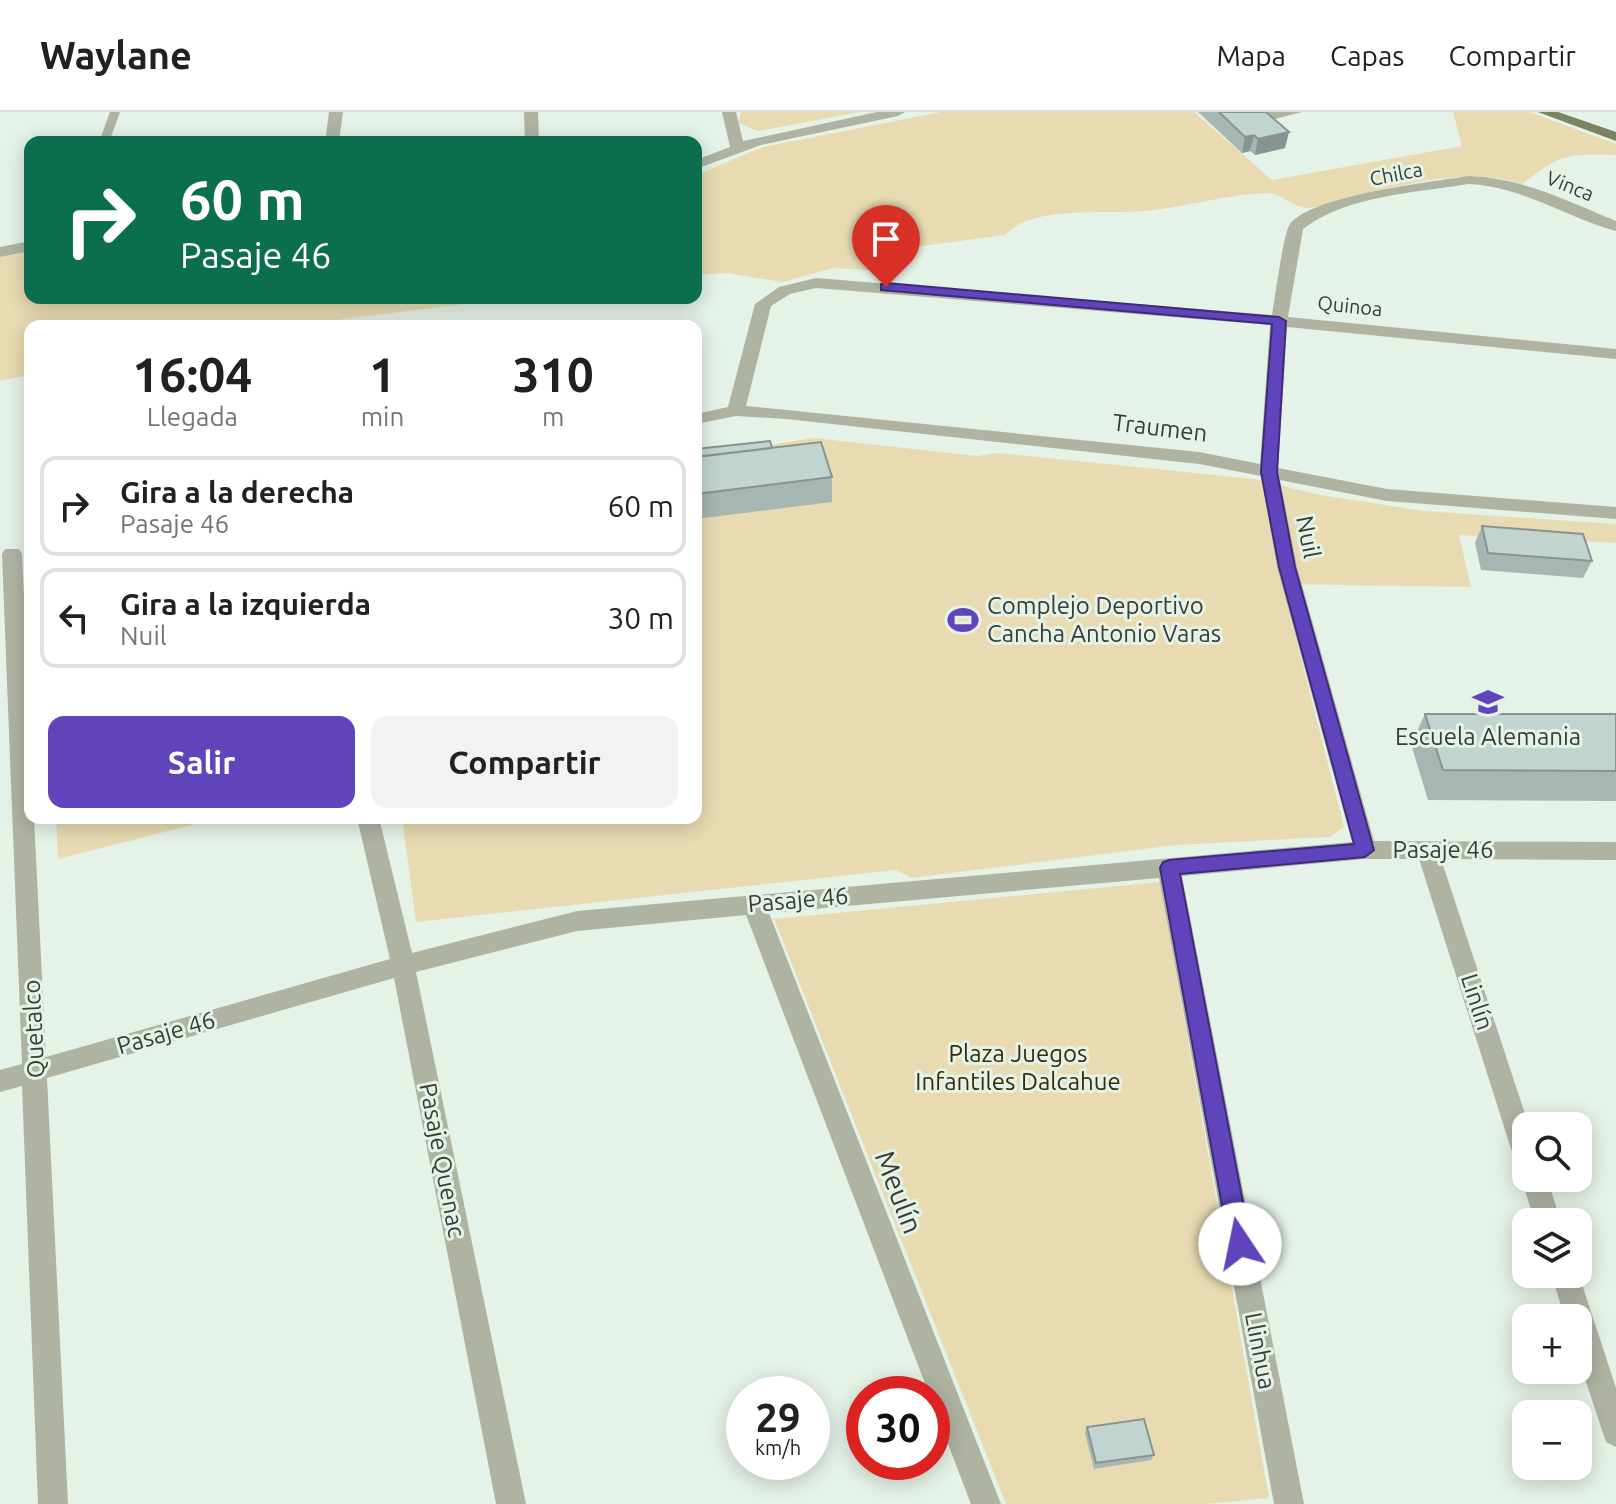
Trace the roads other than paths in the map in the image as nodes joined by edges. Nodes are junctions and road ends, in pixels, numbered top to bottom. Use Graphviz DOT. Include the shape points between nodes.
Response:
graph roads {
  1 [pos="115,112"];
  2 [pos="336,112"];
  3 [pos="531,112"];
  4 [pos="729,112"];
  5 [pos="898,112"];
  6 [pos="1252,112"];
  7 [pos="1297,112"];
  8 [pos="1545,112"];
  9 [pos="106,136"];
  10 [pos="333,136"];
  11 [pos="532,136"];
  12 [pos="1616,137"];
  13 [pos="737,147"];
  14 [pos="702,162"];
  15 [pos="1510,184"];
  16 [pos="1616,226"];
  17 [pos="1296,227"];
  18 [pos="24,247"];
  19 [pos="0,252"];
  20 [pos="1279,321"];
  21 [pos="1616,354"];
  22 [pos="736,411"];
  23 [pos="702,418"];
  24 [pos="1269,472"];
  25 [pos="1616,513"];
  26 [pos="14,554"];
  27 [pos="24,789"];
  28 [pos="26,824"];
  29 [pos="369,824"];
  30 [pos="1365,850"];
  31 [pos="1427,850"];
  32 [pos="1616,851"];
  33 [pos="1169,868"];
  34 [pos="753,903"];
  35 [pos="403,965"];
  36 [pos="36,1070"];
  37 [pos="0,1081"];
  38 [pos="1512,1112"];
  39 [pos="1570,1288"];
  40 [pos="1616,1432"];
  41 [pos="53,1504"];
  42 [pos="511,1504"];
  43 [pos="986,1504"];
  44 [pos="1289,1504"];
  1 -- 9 [label="lane"];
  2 -- 10 [label="street"];
  3 -- 11 [label="street"];
  4 -- 13 [label="street"];
  5 -- 13 [label="street"];
  6 -- 7 [label="lane" via="1271,117"];
  8 -- 12 [label="main road"];
  13 -- 14 [label="street"];
  15 -- 16 [label="street, Vinca"];
  15 -- 17 [label="street, Chilca" via="1469,180 1383,197 1317,212"];
  17 -- 20 [label="street, Nuil"];
  18 -- 19 [label="street"];
  20 -- 21 [label="street, Quinoa"];
  20 -- 22 [label="street, Quinoa" via="837,283 799,286 763,304"];
  20 -- 24 [label="street, Nuil"];
  22 -- 23 [label="street, Traumen"];
  22 -- 24 [label="street, Traumen" via="1183,456"];
  24 -- 25 [label="street, Traumen" via="1387,495"];
  24 -- 30 [label="street, Nuil" via="1287,567"];
  26 -- 27 [label="street, Quetalco"];
  28 -- 36 [label="street, Quetalco"];
  29 -- 35 [label="street, Pasaje Quenac"];
  30 -- 31 [label="street, Pasaje 46"];
  30 -- 33 [label="street, Pasaje 46"];
  31 -- 32 [label="street, Pasaje 46"];
  31 -- 38 [label="street, Linlín"];
  33 -- 34 [label="street, Pasaje 46"];
  33 -- 44 [label="street, Llinhua"];
  34 -- 35 [label="street, Pasaje 46" via="550,926"];
  34 -- 43 [label="street, Meulín"];
  35 -- 36 [label="street, Pasaje 46"];
  35 -- 42 [label="street, Pasaje Quenac"];
  36 -- 37 [label="street, Pasaje 46"];
  36 -- 41 [label="street, Quetalco"];
  39 -- 40 [label="street"];
}
